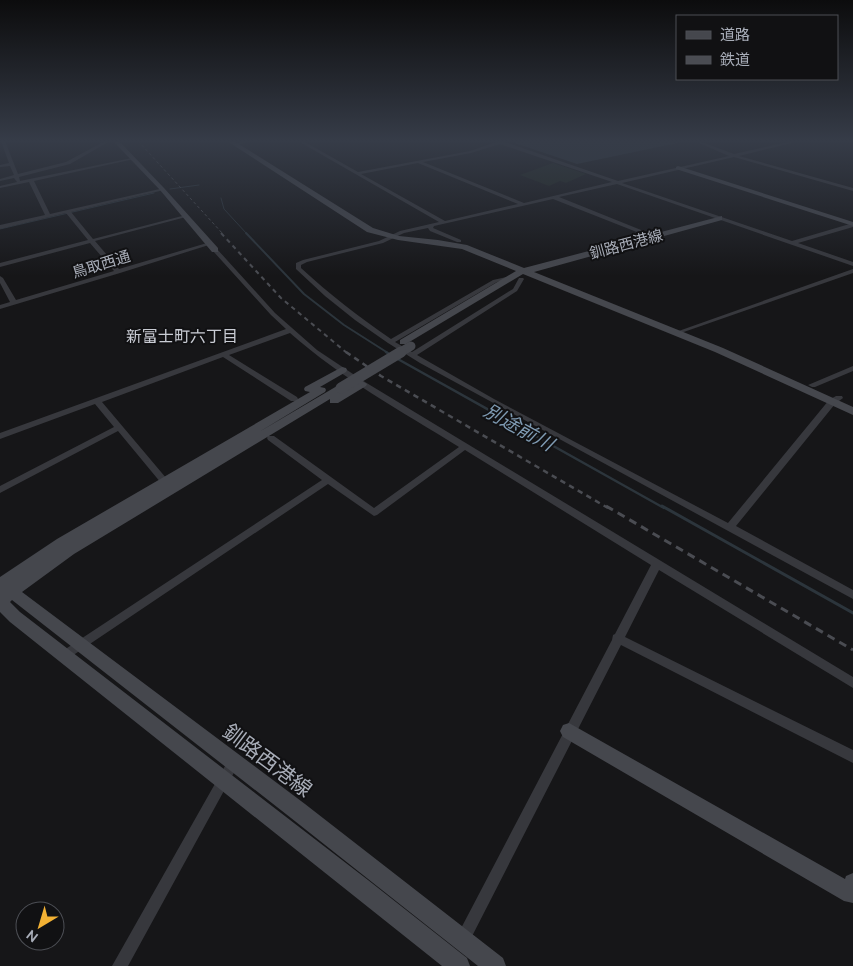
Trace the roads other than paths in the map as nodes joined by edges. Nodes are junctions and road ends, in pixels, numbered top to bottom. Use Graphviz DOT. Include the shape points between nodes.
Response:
graph roads {
  1 [pos="33,186"];
  2 [pos="159,186"];
  3 [pos="301,186"];
  4 [pos="380,186"];
  5 [pos="478,186"];
  6 [pos="603,186"];
  7 [pos="627,186"];
  8 [pos="734,186"];
  9 [pos="839,186"];
  10 [pos="162,189"];
  11 [pos="853,190"];
  12 [pos="552,197"];
  13 [pos="523,204"];
  14 [pos="67,211"];
  15 [pos="48,216"];
  16 [pos="184,216"];
  17 [pos="719,218"];
  18 [pos="445,222"];
  19 [pos="853,224"];
  20 [pos="432,225"];
  21 [pos="0,227"];
  22 [pos="393,236"];
  23 [pos="654,237"];
  24 [pos="92,240"];
  25 [pos="459,241"];
  26 [pos="792,243"];
  27 [pos="212,247"];
  28 [pos="853,264"];
  29 [pos="0,265"];
  30 [pos="853,271"];
  31 [pos="118,272"];
  32 [pos="524,274"];
  33 [pos="0,278"];
  34 [pos="14,303"];
  35 [pos="0,307"];
  36 [pos="291,330"];
  37 [pos="680,332"];
  38 [pos="390,342"];
  39 [pos="409,347"];
  40 [pos="224,355"];
  41 [pos="853,368"];
  42 [pos="342,370"];
  43 [pos="362,384"];
  44 [pos="812,386"];
  45 [pos="294,398"];
  46 [pos="836,400"];
  47 [pos="97,401"];
  48 [pos="853,404"];
  49 [pos="853,411"];
  50 [pos="120,427"];
  51 [pos="0,436"];
  52 [pos="271,438"];
  53 [pos="464,447"];
  54 [pos="328,480"];
  55 [pos="166,484"];
  56 [pos="0,490"];
  57 [pos="136,511"];
  58 [pos="730,527"];
  59 [pos="657,564"];
  60 [pos="2,594"];
  61 [pos="853,595"];
  62 [pos="617,638"];
  63 [pos="72,650"];
  64 [pos="853,683"];
  65 [pos="569,731"];
  66 [pos="853,757"];
  67 [pos="233,763"];
  68 [pos="223,779"];
  69 [pos="853,883"];
  70 [pos="462,941"];
  71 [pos="454,964"];
  72 [pos="120,966"];
  73 [pos="494,966"];
  1 -- 15 [label="street"];
  2 -- 10 [label="street"];
  3 -- 22 [label="street" via="363,226"];
  4 -- 18 [label="street"];
  5 -- 13 [label="street"];
  6 -- 12 [label="street"];
  7 -- 17 [label="street"];
  8 -- 19 [label="street"];
  9 -- 11 [label="street"];
  10 -- 14 [label="street"];
  10 -- 16 [label="street"];
  12 -- 13 [label="street"];
  12 -- 23 [label="street"];
  13 -- 18 [label="street"];
  14 -- 15 [label="street"];
  14 -- 24 [label="street"];
  15 -- 21 [label="street"];
  16 -- 24 [label="street"];
  16 -- 27 [label="street"];
  17 -- 23 [label="street, 釧路西港線"];
  17 -- 26 [label="street"];
  18 -- 20 [label="street"];
  19 -- 26 [label="street"];
  20 -- 22 [label="street"];
  20 -- 25 [label="street" via="432,230"];
  22 -- 25 [label="street"];
  22 -- 32 [label="street" via="450,244"];
  22 -- 38 [label="street" via="298,264 298,268 319,289"];
  23 -- 32 [label="street, 釧路西港線"];
  24 -- 29 [label="street"];
  24 -- 31 [label="street"];
  25 -- 32 [label="street"];
  26 -- 28 [label="street"];
  27 -- 31 [label="street, 鳥取西通"];
  27 -- 36 [label="street"];
  30 -- 37 [label="street"];
  31 -- 34 [label="street, 鳥取西通"];
  32 -- 37 [label="street"];
  32 -- 38 [label="street" via="495,281"];
  32 -- 39 [label="street, 釧路西港線"];
  33 -- 34 [label="street"];
  34 -- 35 [label="street, 鳥取西通"];
  36 -- 40 [label="street"];
  36 -- 42 [label="street"];
  37 -- 44 [label="street" via="733,349"];
  37 -- 46 [label="street"];
  38 -- 39 [label="street"];
  39 -- 55 [label="street, 釧路西港線, bridge"];
  39 -- 58 [label="street" via="462,384"];
  40 -- 45 [label="street"];
  40 -- 47 [label="street"];
  41 -- 44 [label="street"];
  42 -- 43 [label="street"];
  42 -- 45 [label="street"];
  43 -- 52 [label="street"];
  43 -- 53 [label="street"];
  44 -- 46 [label="street"];
  45 -- 55 [label="street" via="187,461"];
  46 -- 48 [label="street"];
  46 -- 49 [label="street"];
  46 -- 58 [label="street"];
  47 -- 50 [label="street"];
  47 -- 51 [label="street"];
  50 -- 55 [label="street"];
  50 -- 56 [label="street"];
  52 -- 54 [label="street"];
  52 -- 57 [label="street" via="177,494"];
  53 -- 54 [label="street" via="374,513"];
  53 -- 59 [label="street"];
  54 -- 63 [label="street"];
  55 -- 57 [label="street"];
  55 -- 60 [label="street" via="62,543"];
  57 -- 60 [label="street"];
  58 -- 61 [label="street"];
  59 -- 62 [label="street"];
  59 -- 64 [label="street"];
  60 -- 63 [label="street, 釧路西港線"];
  62 -- 65 [label="street"];
  62 -- 66 [label="street"];
  63 -- 67 [label="street, 釧路西港線"];
  63 -- 68 [label="street, 釧路西港線"];
  65 -- 69 [label="street" via="851,894"];
  65 -- 70 [label="street"];
  67 -- 68 [label="street"];
  67 -- 70 [label="street, 釧路西港線"];
  68 -- 71 [label="street, 釧路西港線"];
  68 -- 72 [label="street"];
  70 -- 71 [label="street"];
  70 -- 73 [label="street, 釧路西港線"];
}
